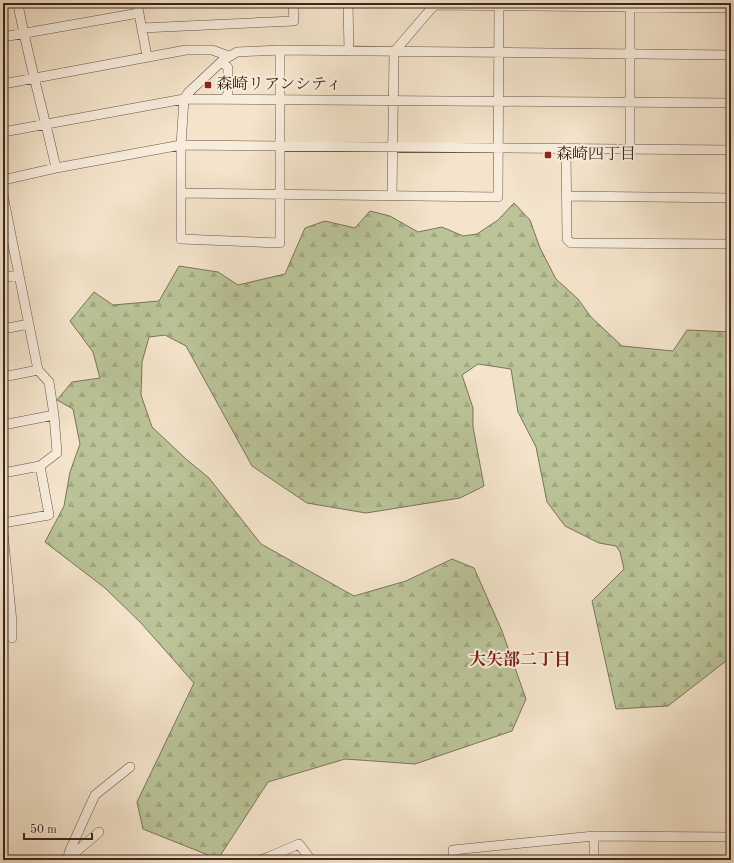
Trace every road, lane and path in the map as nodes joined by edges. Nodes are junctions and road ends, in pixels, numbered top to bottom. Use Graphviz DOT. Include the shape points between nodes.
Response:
graph roads {
  1 [pos="3,3"];
  2 [pos="18,3"];
  3 [pos="137,3"];
  4 [pos="293,3"];
  5 [pos="348,3"];
  6 [pos="435,4"];
  7 [pos="630,5"];
  8 [pos="720,5"];
  9 [pos="499,6"];
  10 [pos="731,8"];
  11 [pos="139,13"];
  12 [pos="142,28"];
  13 [pos="24,34"];
  14 [pos="3,38"];
  15 [pos="280,50"];
  16 [pos="349,52"];
  17 [pos="394,52"];
  18 [pos="499,53"];
  19 [pos="631,54"];
  20 [pos="731,55"];
  21 [pos="148,56"];
  22 [pos="226,59"];
  23 [pos="35,78"];
  24 [pos="3,84"];
  25 [pos="184,99"];
  26 [pos="225,99"];
  27 [pos="280,99"];
  28 [pos="393,100"];
  29 [pos="499,101"];
  30 [pos="630,102"];
  31 [pos="731,102"];
  32 [pos="46,124"];
  33 [pos="3,132"];
  34 [pos="181,145"];
  35 [pos="280,146"];
  36 [pos="392,146"];
  37 [pos="499,148"];
  38 [pos="566,149"];
  39 [pos="630,149"];
  40 [pos="731,150"];
  41 [pos="56,168"];
  42 [pos="3,180"];
  43 [pos="182,193"];
  44 [pos="280,194"];
  45 [pos="3,195"];
  46 [pos="392,195"];
  47 [pos="567,196"];
  48 [pos="731,198"];
  49 [pos="6,228"];
  50 [pos="731,244"];
  51 [pos="18,275"];
  52 [pos="3,278"];
  53 [pos="29,324"];
  54 [pos="3,329"];
  55 [pos="38,370"];
  56 [pos="3,377"];
  57 [pos="54,415"];
  58 [pos="3,425"];
  59 [pos="40,466"];
  60 [pos="3,473"];
  61 [pos="3,523"];
  62 [pos="3,533"];
  63 [pos="12,638"];
  64 [pos="130,767"];
  65 [pos="99,832"];
  66 [pos="594,836"];
  67 [pos="731,837"];
  68 [pos="70,850"];
  69 [pos="67,860"];
  70 [pos="259,860"];
  71 [pos="311,860"];
  72 [pos="453,860"];
  73 [pos="594,860"];
  1 -- 2 [label="street"];
  2 -- 13 [label="street"];
  3 -- 11 [label="street"];
  4 -- 12 [label="street" via="294,21"];
  5 -- 16 [label="street"];
  6 -- 9 [label="street"];
  6 -- 17 [label="street"];
  7 -- 8 [label="street"];
  7 -- 9 [label="street"];
  7 -- 19 [label="street"];
  8 -- 10 [label="street"];
  9 -- 18 [label="street"];
  11 -- 12 [label="street"];
  11 -- 13 [label="street"];
  12 -- 21 [label="street"];
  13 -- 14 [label="street"];
  13 -- 23 [label="street"];
  15 -- 16 [label="street"];
  15 -- 22 [label="street" via="237,52"];
  15 -- 27 [label="street"];
  16 -- 17 [label="street"];
  17 -- 18 [label="street"];
  17 -- 28 [label="street"];
  18 -- 19 [label="street"];
  18 -- 29 [label="street"];
  19 -- 20 [label="street"];
  19 -- 30 [label="street"];
  21 -- 22 [label="street" via="186,50 212,50"];
  21 -- 23 [label="street"];
  22 -- 25 [label="street"];
  22 -- 26 [label="street" via="228,94"];
  23 -- 24 [label="street"];
  23 -- 32 [label="street"];
  25 -- 26 [label="street"];
  25 -- 32 [label="street"];
  25 -- 34 [label="street"];
  26 -- 27 [label="street"];
  27 -- 28 [label="street"];
  27 -- 35 [label="street"];
  28 -- 29 [label="street"];
  28 -- 36 [label="street"];
  29 -- 30 [label="street"];
  29 -- 37 [label="street"];
  30 -- 31 [label="street"];
  30 -- 39 [label="street"];
  32 -- 33 [label="street"];
  32 -- 41 [label="street"];
  34 -- 35 [label="street"];
  34 -- 41 [label="street"];
  34 -- 43 [label="street"];
  35 -- 36 [label="street"];
  35 -- 44 [label="street"];
  36 -- 37 [label="street"];
  36 -- 46 [label="street"];
  37 -- 38 [label="street"];
  37 -- 46 [label="street" via="498,197"];
  38 -- 39 [label="street"];
  38 -- 47 [label="street"];
  39 -- 40 [label="street"];
  41 -- 42 [label="street"];
  43 -- 44 [label="street"];
  43 -- 44 [label="street" via="182,239 280,243"];
  44 -- 46 [label="street"];
  45 -- 49 [label="street"];
  47 -- 48 [label="street"];
  47 -- 50 [label="street" via="567,239 571,243"];
  49 -- 51 [label="street"];
  51 -- 52 [label="street"];
  51 -- 53 [label="street"];
  53 -- 54 [label="street"];
  53 -- 55 [label="street"];
  55 -- 56 [label="street"];
  55 -- 57 [label="street" via="49,382"];
  57 -- 58 [label="street"];
  57 -- 59 [label="street" via="57,453"];
  59 -- 60 [label="street"];
  59 -- 61 [label="street" via="49,515"];
  62 -- 63 [label="street"];
  64 -- 68 [label="street" via="95,795"];
  65 -- 68 [label="street" via="77,851"];
  66 -- 67 [label="street"];
  66 -- 72 [label="street" via="453,850"];
  66 -- 73 [label="street"];
  68 -- 69 [label="street"];
  70 -- 71 [label="street" via="300,844"];
}
